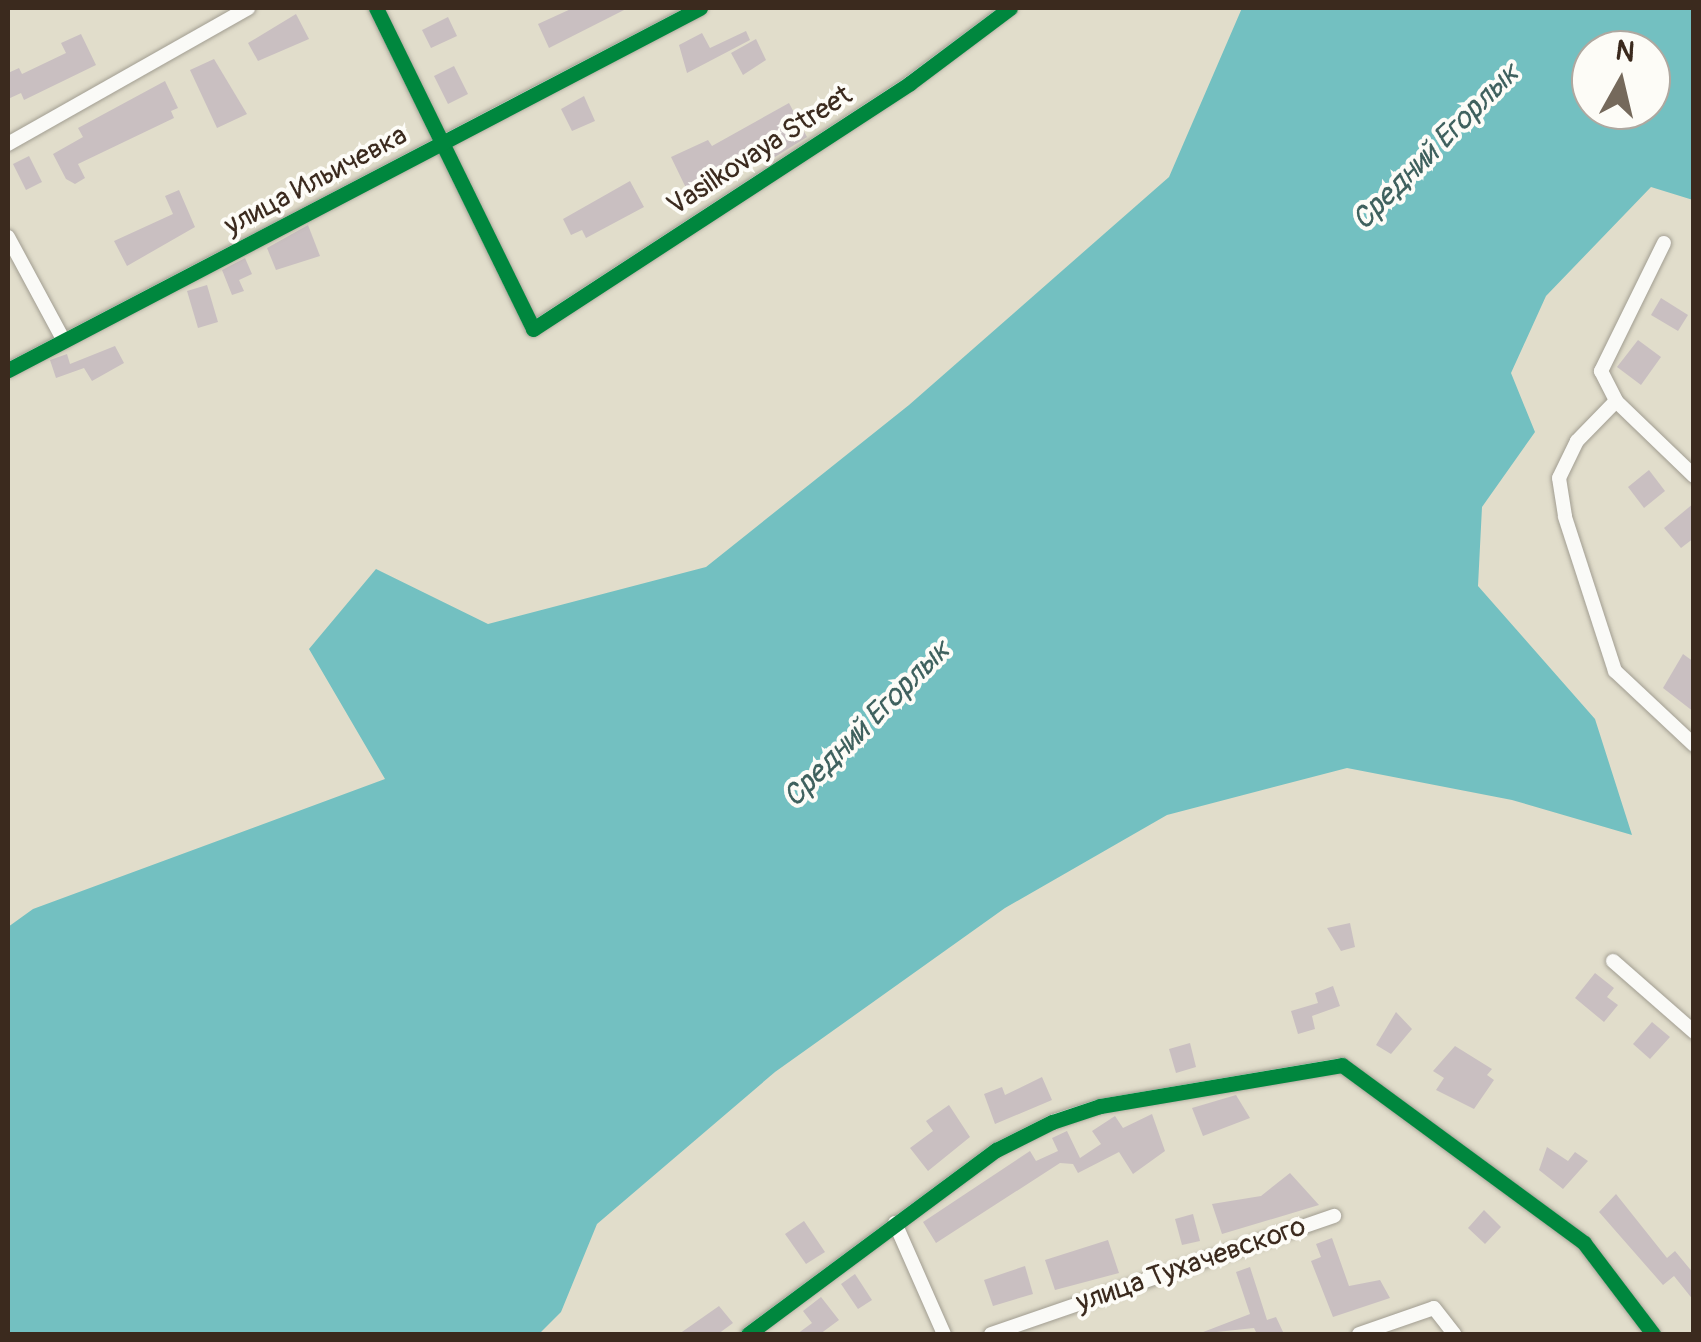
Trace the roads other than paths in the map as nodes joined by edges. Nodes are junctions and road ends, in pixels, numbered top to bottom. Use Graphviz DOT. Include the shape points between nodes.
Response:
graph roads {
  1 [pos="248,8"];
  2 [pos="376,8"];
  3 [pos="700,8"];
  4 [pos="1010,8"];
  5 [pos="444,142"];
  6 [pos="8,144"];
  7 [pos="8,238"];
  8 [pos="1664,243"];
  9 [pos="64,341"];
  10 [pos="8,370"];
  11 [pos="1616,400"];
  12 [pos="1694,476"];
  13 [pos="1694,746"];
  14 [pos="1613,961"];
  15 [pos="1694,1032"];
  16 [pos="1334,1216"];
  17 [pos="895,1223"];
  18 [pos="748,1334"];
  19 [pos="944,1334"];
  20 [pos="991,1334"];
  21 [pos="1360,1334"];
  22 [pos="1454,1334"];
  23 [pos="1653,1334"];
  1 -- 6 [label="street"];
  2 -- 5 [label="street"];
  3 -- 5 [label="street, улица Ильичевка"];
  4 -- 5 [label="street, Vasilkovaya Street" via="910,83 533,329"];
  5 -- 9 [label="street, улица Ильичевка"];
  7 -- 9 [label="street"];
  8 -- 11 [label="street" via="1601,371"];
  9 -- 10 [label="street, улица Ильичевка"];
  11 -- 12 [label="street"];
  11 -- 13 [label="street" via="1577,441 1559,478 1565,518 1615,672"];
  14 -- 15 [label="street"];
  16 -- 20 [label="street, улица Тухачевского"];
  17 -- 18 [label="street"];
  17 -- 19 [label="street"];
  17 -- 23 [label="street" via="996,1150 1052,1122 1100,1106 1342,1065 1584,1242"];
  21 -- 22 [label="street" via="1434,1308"];
}
